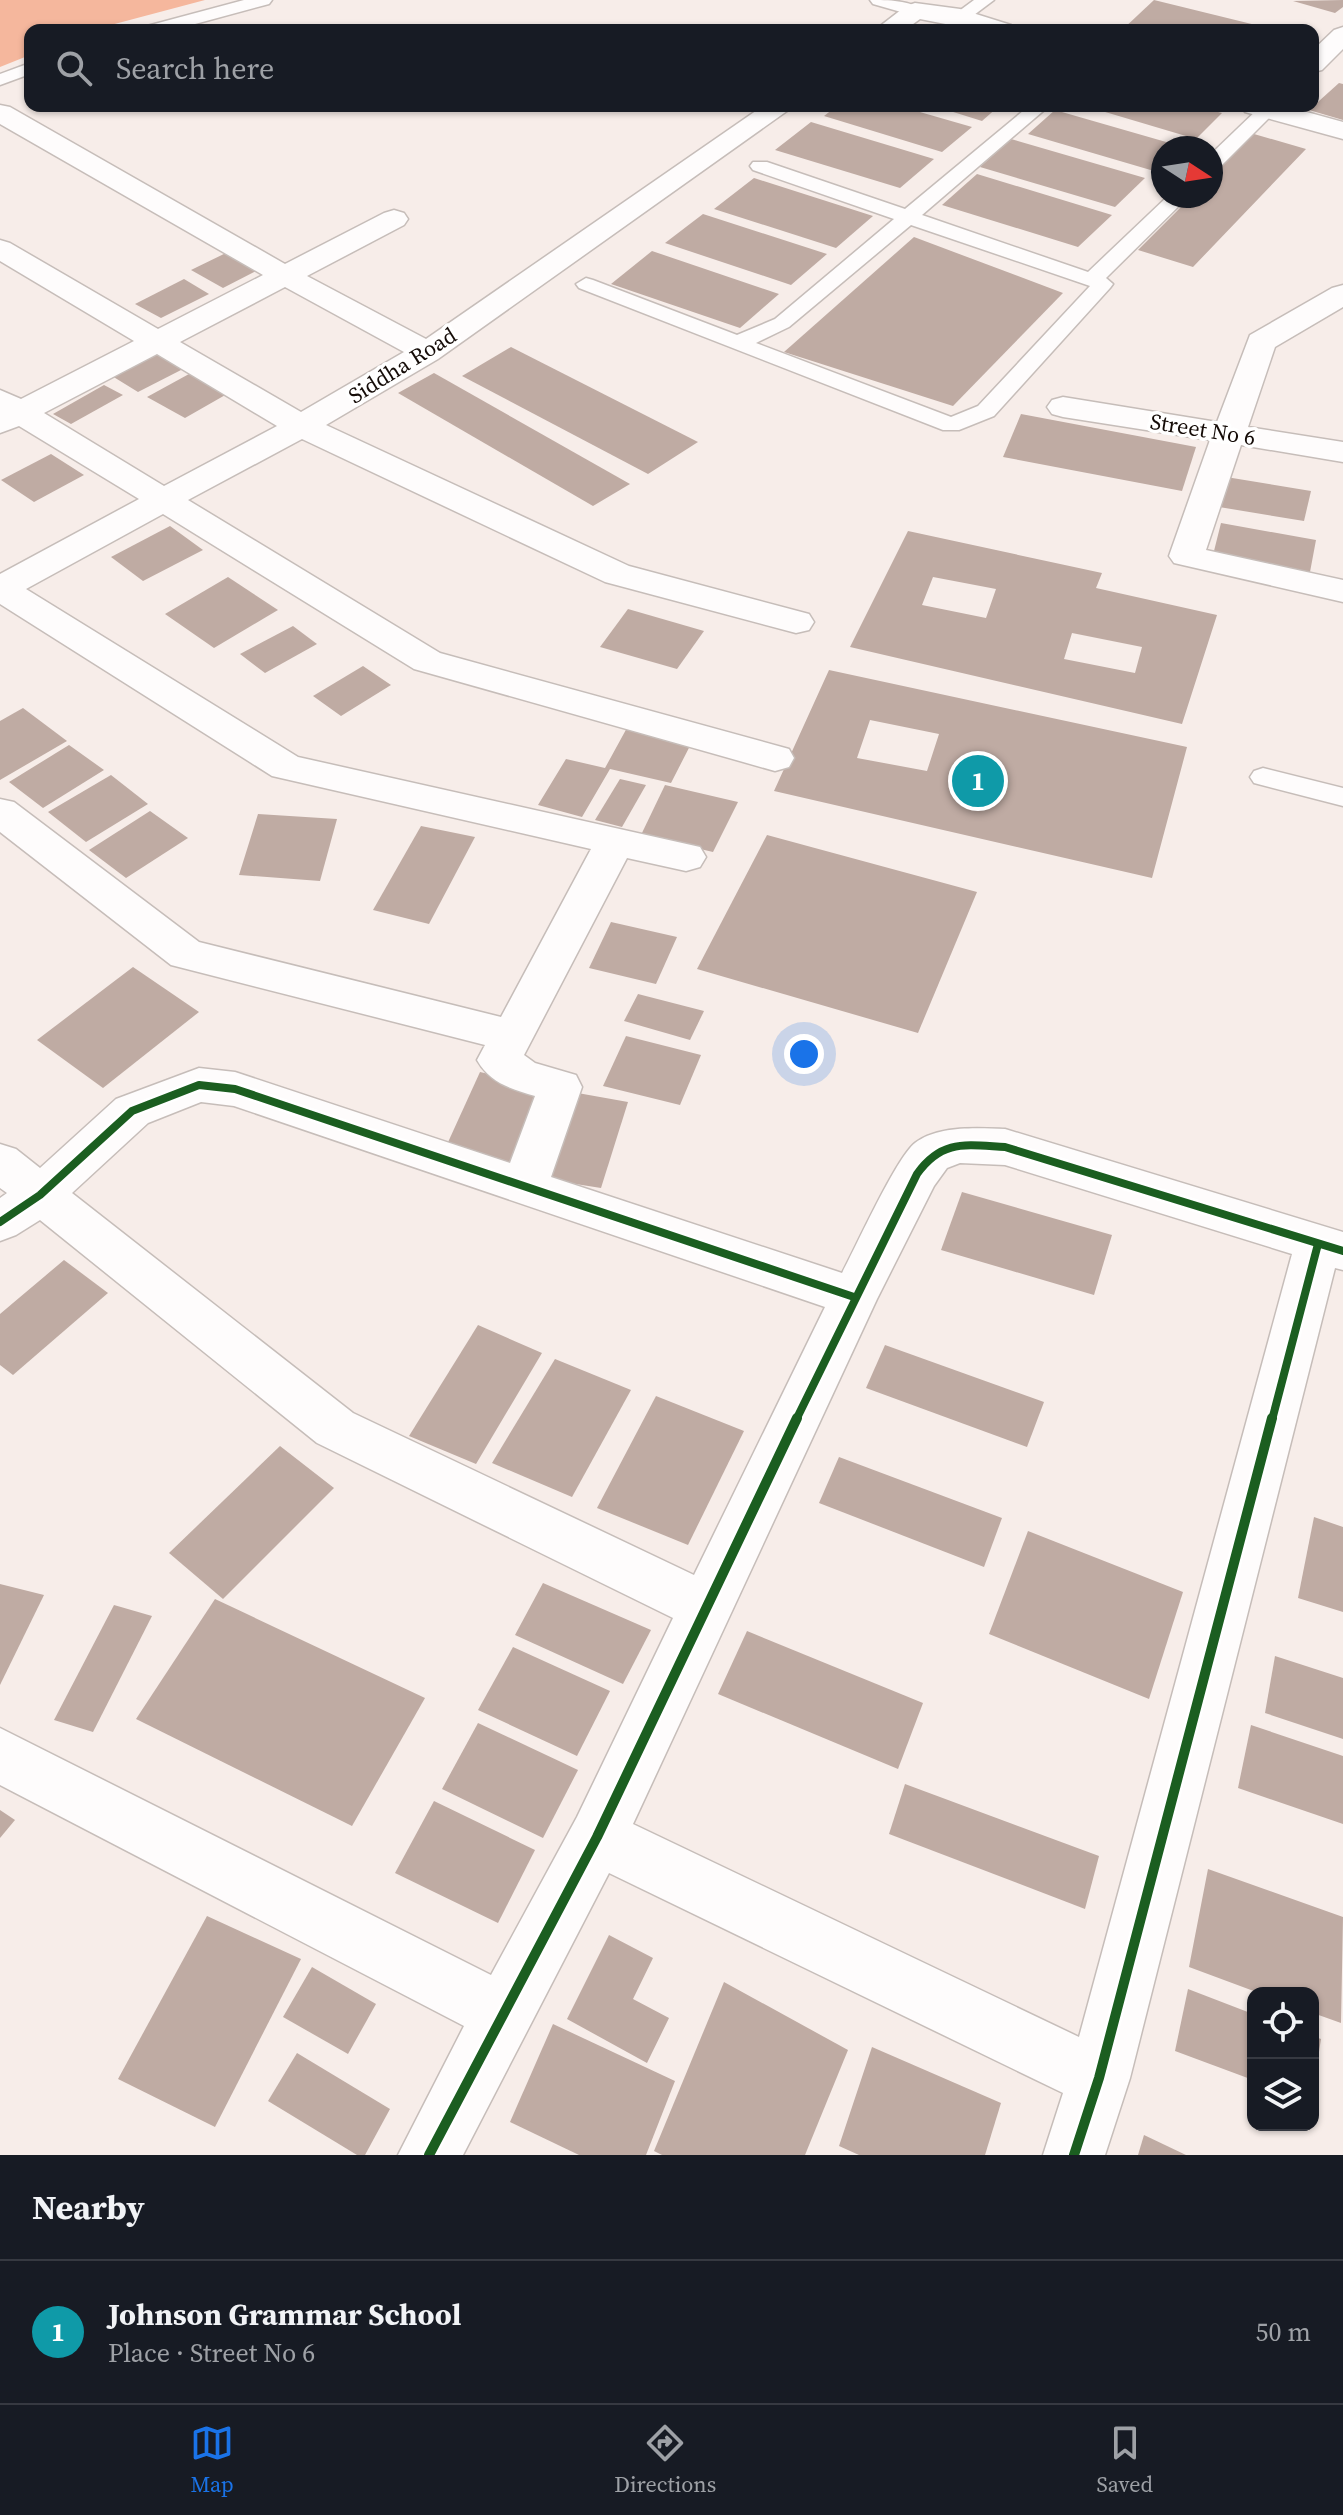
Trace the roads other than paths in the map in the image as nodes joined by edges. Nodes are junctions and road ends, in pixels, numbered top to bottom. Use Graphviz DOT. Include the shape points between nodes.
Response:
graph roads {
  1 [pos="263,0"];
  2 [pos="879,0"];
  3 [pos="985,0"];
  4 [pos="915,11"];
  5 [pos="960,17"];
  6 [pos="175,24"];
  7 [pos="897,24"];
  8 [pos="983,24"];
  9 [pos="1341,39"];
  10 [pos="1319,59"];
  11 [pos="24,70"];
  12 [pos="0,80"];
  13 [pos="772,112"];
  14 [pos="1033,112"];
  15 [pos="1260,112"];
  16 [pos="1281,112"];
  17 [pos="0,113"];
  18 [pos="1343,131"];
  19 [pos="1223,152"];
  20 [pos="760,166"];
  21 [pos="1167,208"];
  22 [pos="908,217"];
  23 [pos="394,219"];
  24 [pos="0,249"];
  25 [pos="282,274"];
  26 [pos="1092,280"];
  27 [pos="586,284"];
  28 [pos="1343,294"];
  29 [pos="159,343"];
  30 [pos="738,343"];
  31 [pos="427,352"];
  32 [pos="1063,407"];
  33 [pos="7,412"];
  34 [pos="301,426"];
  35 [pos="1227,432"];
  36 [pos="1343,452"];
  37 [pos="164,502"];
  38 [pos="0,588"];
  39 [pos="1343,591"];
  40 [pos="796,622"];
  41 [pos="775,758"];
  42 [pos="1263,777"];
  43 [pos="1343,797"];
  44 [pos="0,812"];
  45 [pos="615,842"];
  46 [pos="686,857"];
  47 [pos="509,1035"];
  48 [pos="0,1162"];
  49 [pos="525,1186"];
  50 [pos="20,1209"];
  51 [pos="1330,1248"];
  52 [pos="854,1297"];
  53 [pos="705,1607"];
  54 [pos="0,1755"];
  55 [pos="597,1837"];
  56 [pos="502,2013"];
  57 [pos="1099,2078"];
  58 [pos="429,2155"];
  59 [pos="1074,2155"];
  1 -- 6 [label="lane"];
  2 -- 4 [label="lane"];
  3 -- 5 [label="lane"];
  4 -- 5 [label="street"];
  4 -- 7 [label="street"];
  5 -- 8 [label="street"];
  9 -- 10 [label="street"];
  11 -- 12 [label="lane"];
  13 -- 31 [label="street, Siddha Road"];
  14 -- 22 [label="lane"];
  15 -- 19 [label="lane"];
  16 -- 18 [label="street"];
  17 -- 25 [label="street"];
  20 -- 22 [label="lane"];
  21 -- 26 [label="lane"];
  22 -- 26 [label="lane"];
  22 -- 30 [label="lane" via="782,323"];
  23 -- 25 [label="street"];
  24 -- 29 [label="street"];
  25 -- 29 [label="street"];
  25 -- 31 [label="street"];
  26 -- 30 [label="lane" via="1103,284 986,411 951,425"];
  27 -- 30 [label="lane"];
  28 -- 35 [label="street" via="1261,342"];
  29 -- 33 [label="street"];
  29 -- 34 [label="street"];
  31 -- 34 [label="street, Siddha Road"];
  32 -- 35 [label="street, Street No 6"];
  33 -- 37 [label="street"];
  34 -- 37 [label="street, Siddha Road"];
  34 -- 40 [label="street" via="617,574"];
  35 -- 36 [label="street, Street No 6"];
  35 -- 39 [label="street" via="1186,556"];
  37 -- 38 [label="street, Siddha Road"];
  37 -- 41 [label="street" via="427,661"];
  38 -- 45 [label="street" via="286,767"];
  42 -- 43 [label="lane"];
  44 -- 47 [label="street" via="186,954"];
  45 -- 46 [label="street"];
  45 -- 47 [label="street"];
  47 -- 49 [label="street" via="499,1060 520,1075 560,1087"];
  48 -- 50 [label="street"];
  49 -- 50 [label="street" via="235,1089 199,1085 132,1111"];
  49 -- 52 [label="street"];
  50 -- 53 [label="street" via="335,1428"];
  51 -- 52 [label="street" via="1005,1147 958,1145 931,1155 917,1174"];
  51 -- 57 [label="street"];
  52 -- 53 [label="street"];
  53 -- 55 [label="street"];
  54 -- 56 [label="street"];
  55 -- 56 [label="street"];
  55 -- 57 [label="street"];
  56 -- 58 [label="street"];
  57 -- 59 [label="street"];
}
